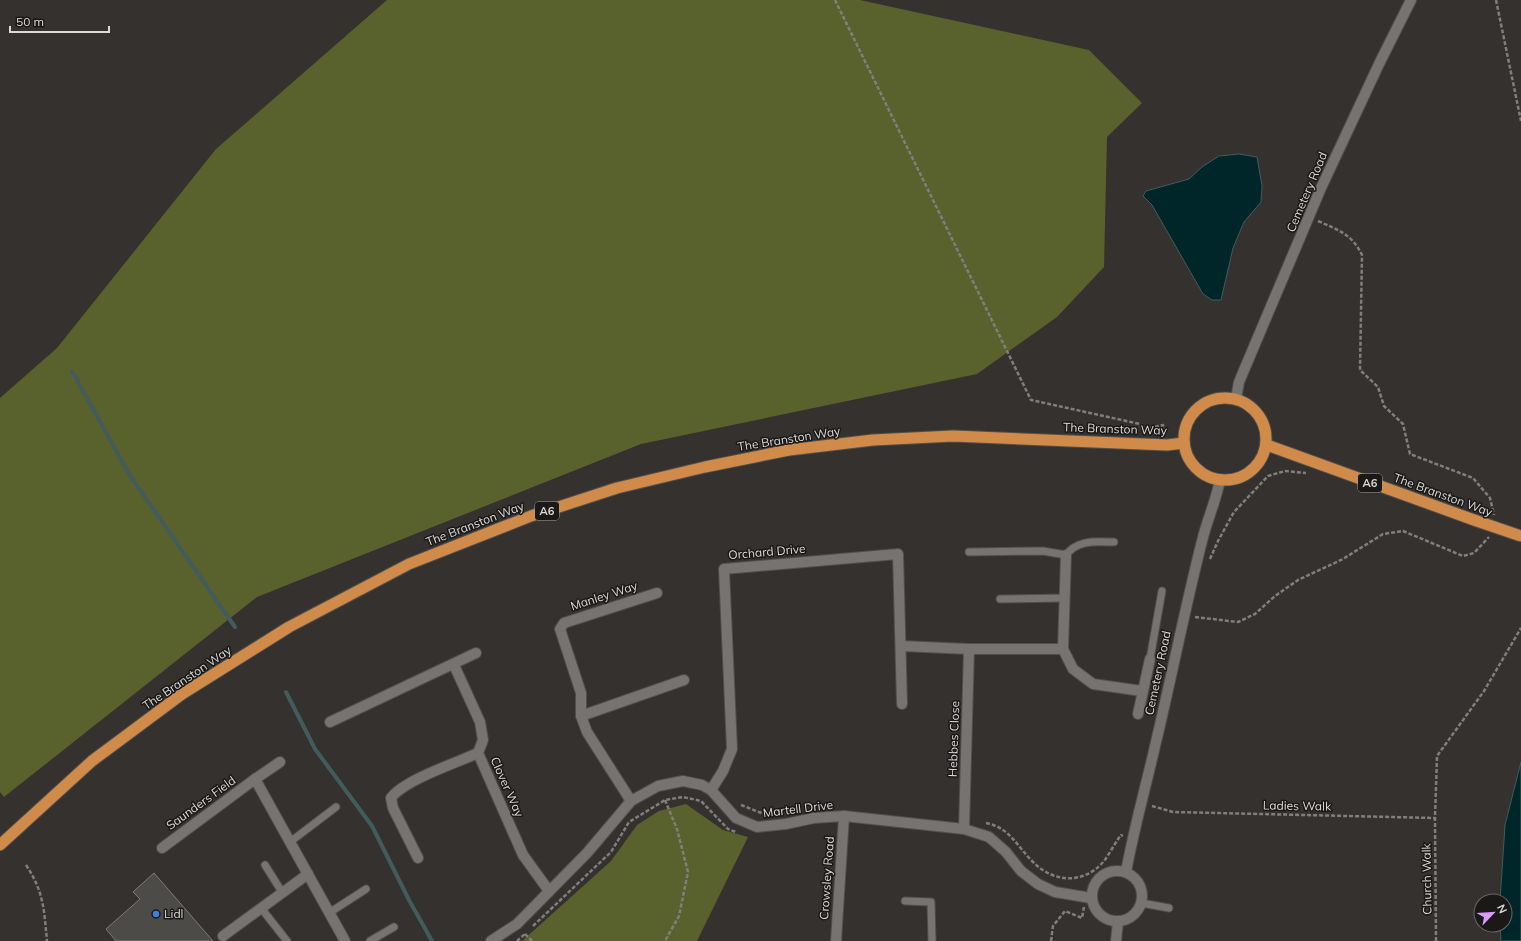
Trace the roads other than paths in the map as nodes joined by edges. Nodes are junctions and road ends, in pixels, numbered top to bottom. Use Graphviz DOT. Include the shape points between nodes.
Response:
graph roads {
  1 [pos="1411,0"];
  2 [pos="1236,399"];
  3 [pos="1184,443"];
  4 [pos="1267,445"];
  5 [pos="1220,480"];
  6 [pos="1521,536"];
  7 [pos="1114,542"];
  8 [pos="969,552"];
  9 [pos="1066,554"];
  10 [pos="1162,590"];
  11 [pos="657,593"];
  12 [pos="1065,598"];
  13 [pos="1000,599"];
  14 [pos="901,646"];
  15 [pos="970,649"];
  16 [pos="1064,649"];
  17 [pos="476,653"];
  18 [pos="1150,659"];
  19 [pos="454,665"];
  20 [pos="684,680"];
  21 [pos="1142,691"];
  22 [pos="902,704"];
  23 [pos="1138,714"];
  24 [pos="582,716"];
  25 [pos="330,722"];
  26 [pos="478,753"];
  27 [pos="280,762"];
  28 [pos="255,779"];
  29 [pos="711,790"];
  30 [pos="631,801"];
  31 [pos="336,807"];
  32 [pos="844,816"];
  33 [pos="964,829"];
  34 [pos="290,842"];
  35 [pos="0,845"];
  36 [pos="162,848"];
  37 [pos="418,858"];
  38 [pos="264,865"];
  39 [pos="1126,872"];
  40 [pos="308,874"];
  41 [pos="366,889"];
  42 [pos="549,891"];
  43 [pos="282,892"];
  44 [pos="1088,898"];
  45 [pos="905,901"];
  46 [pos="1141,903"];
  47 [pos="262,908"];
  48 [pos="1169,908"];
  49 [pos="329,913"];
  50 [pos="1118,921"];
  51 [pos="394,928"];
  52 [pos="223,936"];
  53 [pos="341,940"];
  54 [pos="287,941"];
  55 [pos="370,941"];
  56 [pos="491,941"];
  57 [pos="836,941"];
  58 [pos="932,941"];
  59 [pos="1116,941"];
  1 -- 2 [label="street, Cemetery Road" via="1322,188 1239,382"];
  2 -- 3 [label="highway" via="1222,397 1209,400 1198,407 1185,430"];
  2 -- 4 [label="highway" via="1247,403 1263,421 1267,432"];
  3 -- 5 [label="highway" via="1195,468 1207,476"];
  3 -- 35 [label="highway, The Branston Way / A6" via="1167,445 954,436 873,440 789,450 698,469 617,488 531,516 409,564 289,627 182,694 98,757"];
  4 -- 5 [label="highway" via="1256,468 1245,476 1233,480"];
  4 -- 6 [label="highway, The Branston Way / A6, bridge"];
  5 -- 39 [label="street, Cemetery Road" via="1185,608"];
  7 -- 9 [label="lane" via="1080,544"];
  8 -- 9 [label="lane" via="1043,551"];
  9 -- 12 [label="street"];
  10 -- 18 [label="lane"];
  11 -- 24 [label="street, Manley Way" via="564,623 560,629 581,693"];
  12 -- 13 [label="lane"];
  12 -- 16 [label="street"];
  14 -- 15 [label="street"];
  14 -- 22 [label="street, Orchard Drive"];
  14 -- 29 [label="street, Orchard Drive" via="898,554 724,569 732,750"];
  15 -- 16 [label="street"];
  15 -- 33 [label="street, Hebbes Close"];
  16 -- 21 [label="street" via="1073,669 1093,684"];
  17 -- 19 [label="street"];
  18 -- 21 [label="street"];
  19 -- 25 [label="street"];
  19 -- 26 [label="street, Clover Way" via="480,722 483,740"];
  20 -- 24 [label="street"];
  21 -- 23 [label="street"];
  24 -- 30 [label="street, Manley Way" via="587,732"];
  26 -- 37 [label="street" via="411,783 396,791 391,798 393,808"];
  26 -- 42 [label="street, Clover Way" via="523,855"];
  27 -- 28 [label="street, Saunders Field"];
  28 -- 34 [label="street, Saunders Field"];
  28 -- 36 [label="street, Saunders Field"];
  29 -- 30 [label="street, Martell Drive" via="702,785 683,781 658,786"];
  29 -- 32 [label="street, Martell Drive" via="736,818 757,827"];
  30 -- 42 [label="street, Martell Drive" via="587,853"];
  31 -- 34 [label="lane"];
  32 -- 33 [label="street, Martell Drive"];
  32 -- 57 [label="street, Crowsley Road"];
  33 -- 44 [label="street, Martell Drive" via="990,837 1021,871 1038,884 1054,892"];
  34 -- 40 [label="street, Saunders Field"];
  38 -- 43 [label="lane"];
  39 -- 44 [label="street" via="1116,870 1104,874 1094,885"];
  39 -- 46 [label="street" via="1135,878 1142,893"];
  40 -- 43 [label="street"];
  40 -- 49 [label="street, Saunders Field"];
  41 -- 49 [label="lane"];
  42 -- 56 [label="street, Martell Drive" via="517,924"];
  43 -- 47 [label="street"];
  44 -- 50 [label="street" via="1097,912 1106,919"];
  45 -- 58 [label="lane" via="931,902"];
  46 -- 48 [label="lane"];
  46 -- 50 [label="street" via="1131,916"];
  47 -- 52 [label="street"];
  47 -- 54 [label="lane"];
  49 -- 53 [label="street, Saunders Field"];
  50 -- 59 [label="street"];
  51 -- 55 [label="lane"];
}
